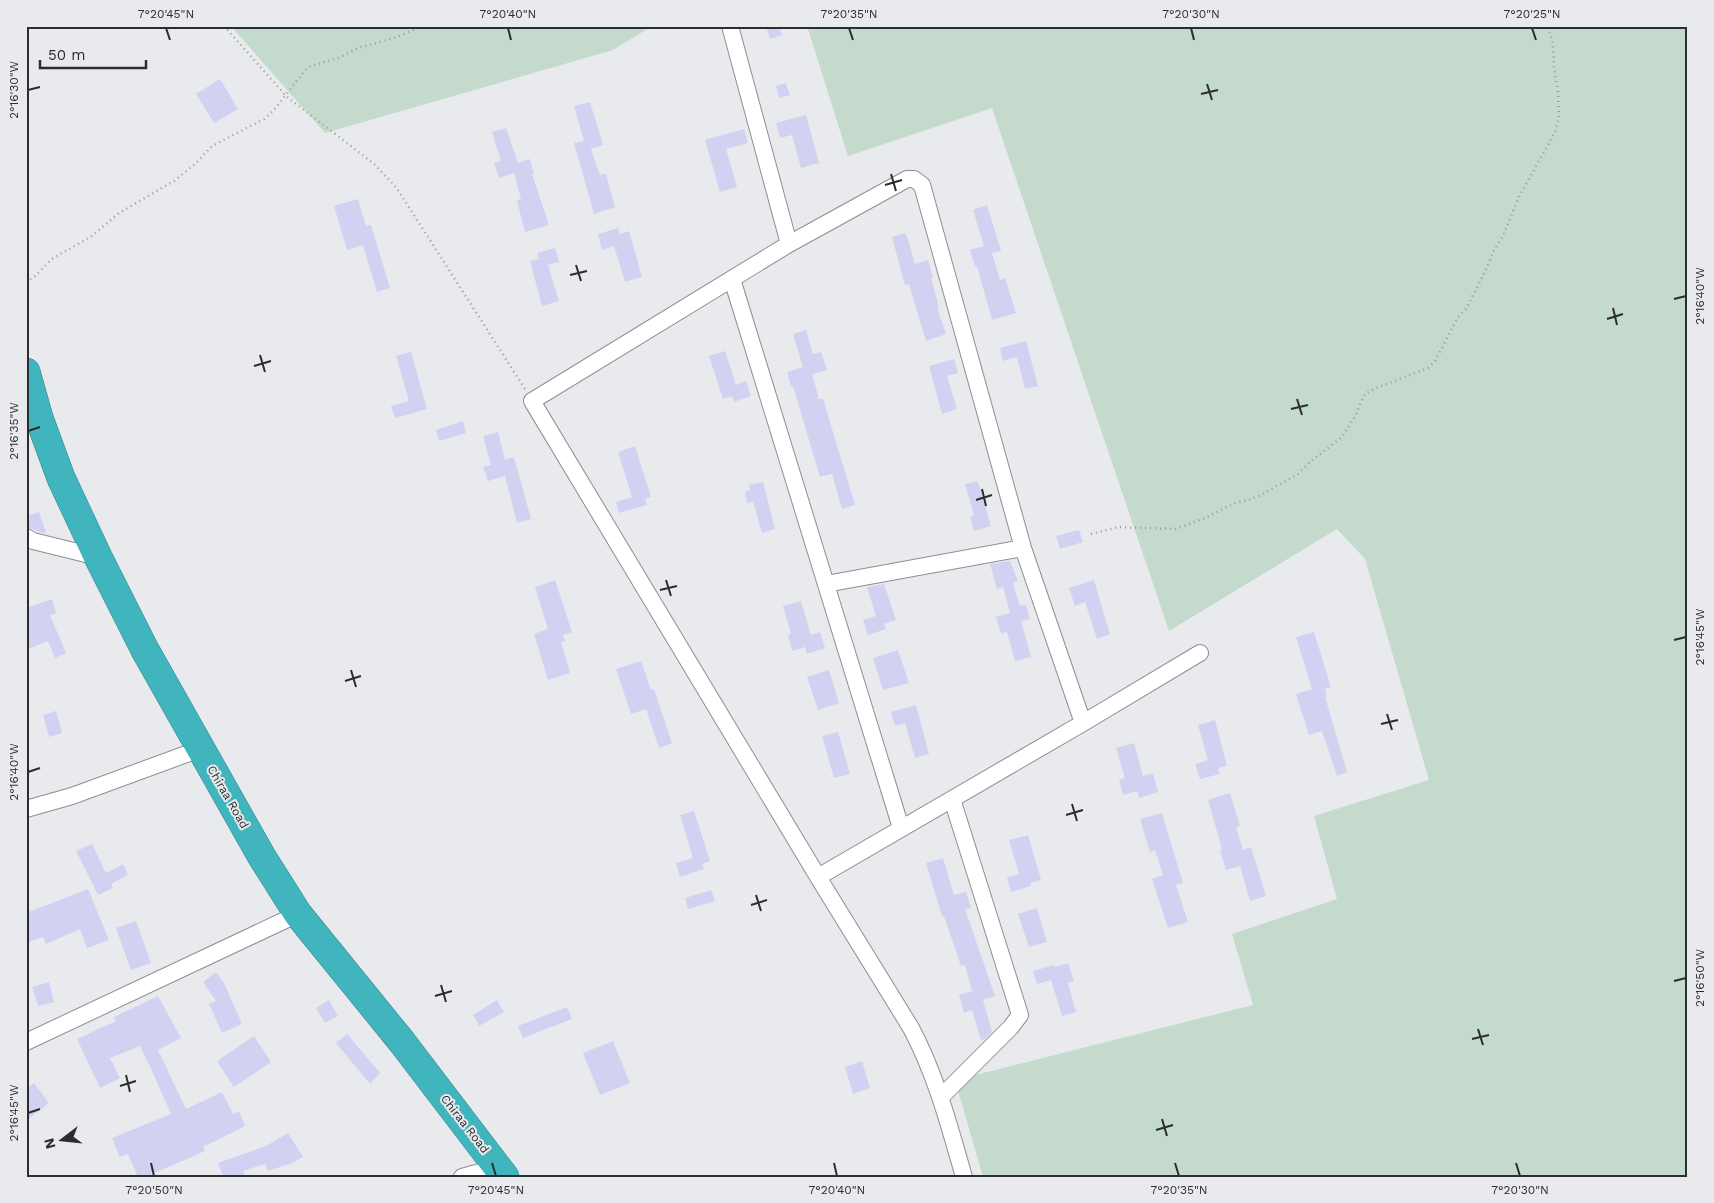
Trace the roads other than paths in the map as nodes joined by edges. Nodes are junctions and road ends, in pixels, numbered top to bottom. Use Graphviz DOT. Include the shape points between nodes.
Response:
graph roads {
  1 [pos="730,26"];
  2 [pos="789,244"];
  3 [pos="732,279"];
  4 [pos="26,372"];
  5 [pos="33,420"];
  6 [pos="26,537"];
  7 [pos="1023,548"];
  8 [pos="98,557"];
  9 [pos="826,584"];
  10 [pos="1200,653"];
  11 [pos="1083,723"];
  12 [pos="200,748"];
  13 [pos="952,799"];
  14 [pos="26,809"];
  15 [pos="901,828"];
  16 [pos="818,877"];
  17 [pos="298,914"];
  18 [pos="26,1042"];
  19 [pos="941,1097"];
  20 [pos="502,1172"];
  21 [pos="462,1177"];
  22 [pos="964,1177"];
  1 -- 2 [label="street"];
  2 -- 3 [label="street"];
  2 -- 7 [label="street" via="907,179 914,179 922,185"];
  3 -- 9 [label="street"];
  3 -- 16 [label="street" via="532,401"];
  4 -- 5 [label="highway, Chiraa Road"];
  5 -- 8 [label="highway, Chiraa Road"];
  6 -- 8 [label="street"];
  7 -- 9 [label="street"];
  7 -- 11 [label="street"];
  8 -- 12 [label="highway, Chiraa Road"];
  9 -- 15 [label="street"];
  10 -- 11 [label="street"];
  11 -- 13 [label="street"];
  12 -- 14 [label="street" via="72,796"];
  12 -- 17 [label="highway, Chiraa Road"];
  13 -- 15 [label="street"];
  13 -- 19 [label="street" via="1020,1014"];
  15 -- 16 [label="street"];
  16 -- 19 [label="street" via="911,1028"];
  17 -- 18 [label="street"];
  17 -- 20 [label="highway, Chiraa Road"];
  19 -- 22 [label="street"];
  20 -- 21 [label="street"];
}
